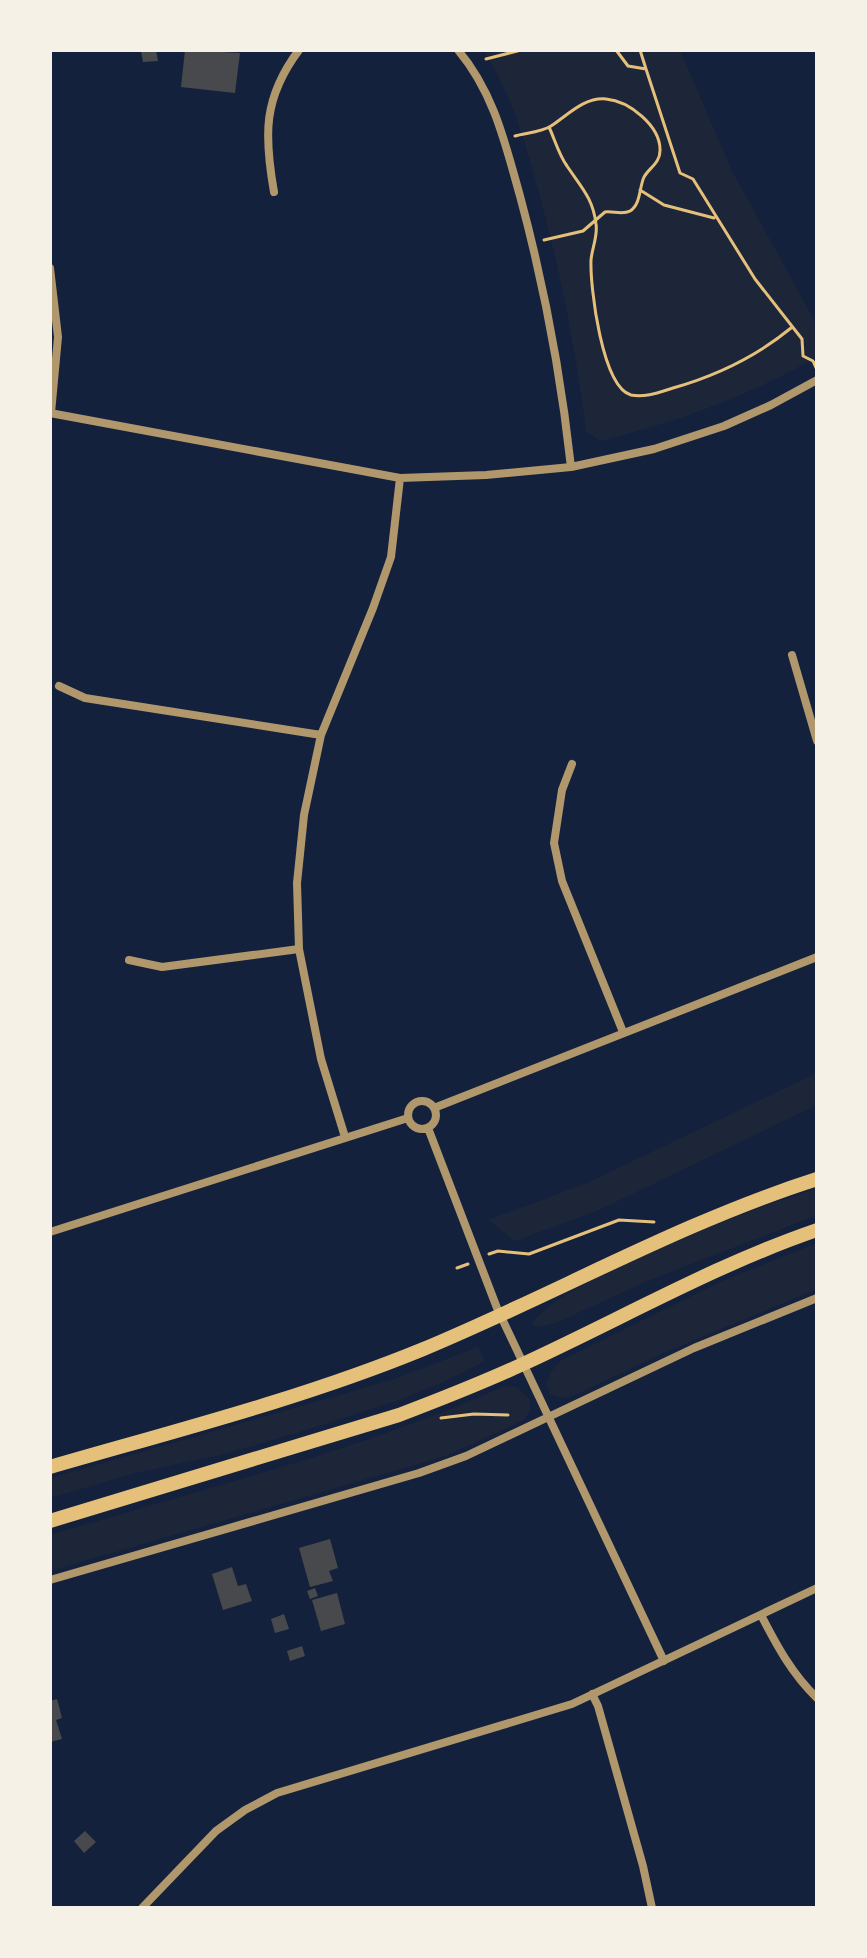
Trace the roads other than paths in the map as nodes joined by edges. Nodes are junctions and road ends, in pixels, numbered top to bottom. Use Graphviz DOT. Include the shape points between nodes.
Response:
graph roads {
  1 [pos="299,50"];
  2 [pos="458,50"];
  3 [pos="274,192"];
  4 [pos="50,268"];
  5 [pos="817,380"];
  6 [pos="50,413"];
  7 [pos="571,467"];
  8 [pos="400,478"];
  9 [pos="792,655"];
  10 [pos="59,686"];
  11 [pos="321,735"];
  12 [pos="817,741"];
  13 [pos="572,764"];
  14 [pos="299,949"];
  15 [pos="817,957"];
  16 [pos="129,960"];
  17 [pos="623,1032"];
  18 [pos="434,1108"];
  19 [pos="408,1118"];
  20 [pos="428,1128"];
  21 [pos="345,1137"];
  22 [pos="817,1179"];
  23 [pos="817,1230"];
  24 [pos="50,1232"];
  25 [pos="817,1298"];
  26 [pos="501,1316"];
  27 [pos="523,1364"];
  28 [pos="548,1417"];
  29 [pos="50,1467"];
  30 [pos="50,1521"];
  31 [pos="50,1580"];
  32 [pos="817,1588"];
  33 [pos="761,1615"];
  34 [pos="664,1661"];
  35 [pos="592,1694"];
  36 [pos="817,1698"];
  37 [pos="142,1908"];
  38 [pos="652,1908"];
  1 -- 3 [label="street" via="272,96 266,138"];
  2 -- 7 [label="street" via="481,81 504,139 549,313"];
  4 -- 6 [label="street" via="58,337"];
  5 -- 7 [label="street" via="724,426 654,449"];
  6 -- 8 [label="street"];
  7 -- 8 [label="street"];
  8 -- 11 [label="street" via="391,557"];
  9 -- 12 [label="street"];
  10 -- 11 [label="street" via="85,698"];
  11 -- 14 [label="street" via="298,869"];
  13 -- 17 [label="street" via="554,843 562,881"];
  14 -- 16 [label="street" via="162,967"];
  14 -- 21 [label="street" via="321,1059"];
  15 -- 17 [label="street"];
  17 -- 18 [label="street"];
  18 -- 19 [label="street" via="415,1102"];
  18 -- 20 [label="street"];
  19 -- 20 [label="street" via="415,1127"];
  19 -- 21 [label="street"];
  20 -- 26 [label="street"];
  21 -- 24 [label="street"];
  22 -- 26 [label="highway" via="688,1227"];
  23 -- 27 [label="highway" via="709,1273"];
  25 -- 28 [label="street" via="694,1348"];
  26 -- 27 [label="street"];
  26 -- 29 [label="highway" via="354,1375"];
  27 -- 28 [label="street"];
  27 -- 30 [label="highway" via="399,1415"];
  28 -- 31 [label="street" via="419,1473"];
  28 -- 34 [label="street"];
  32 -- 33 [label="street"];
  33 -- 34 [label="street"];
  33 -- 36 [label="street" via="779,1651"];
  34 -- 35 [label="street"];
  35 -- 37 [label="street" via="277,1793 216,1831"];
  35 -- 38 [label="street"];
}
